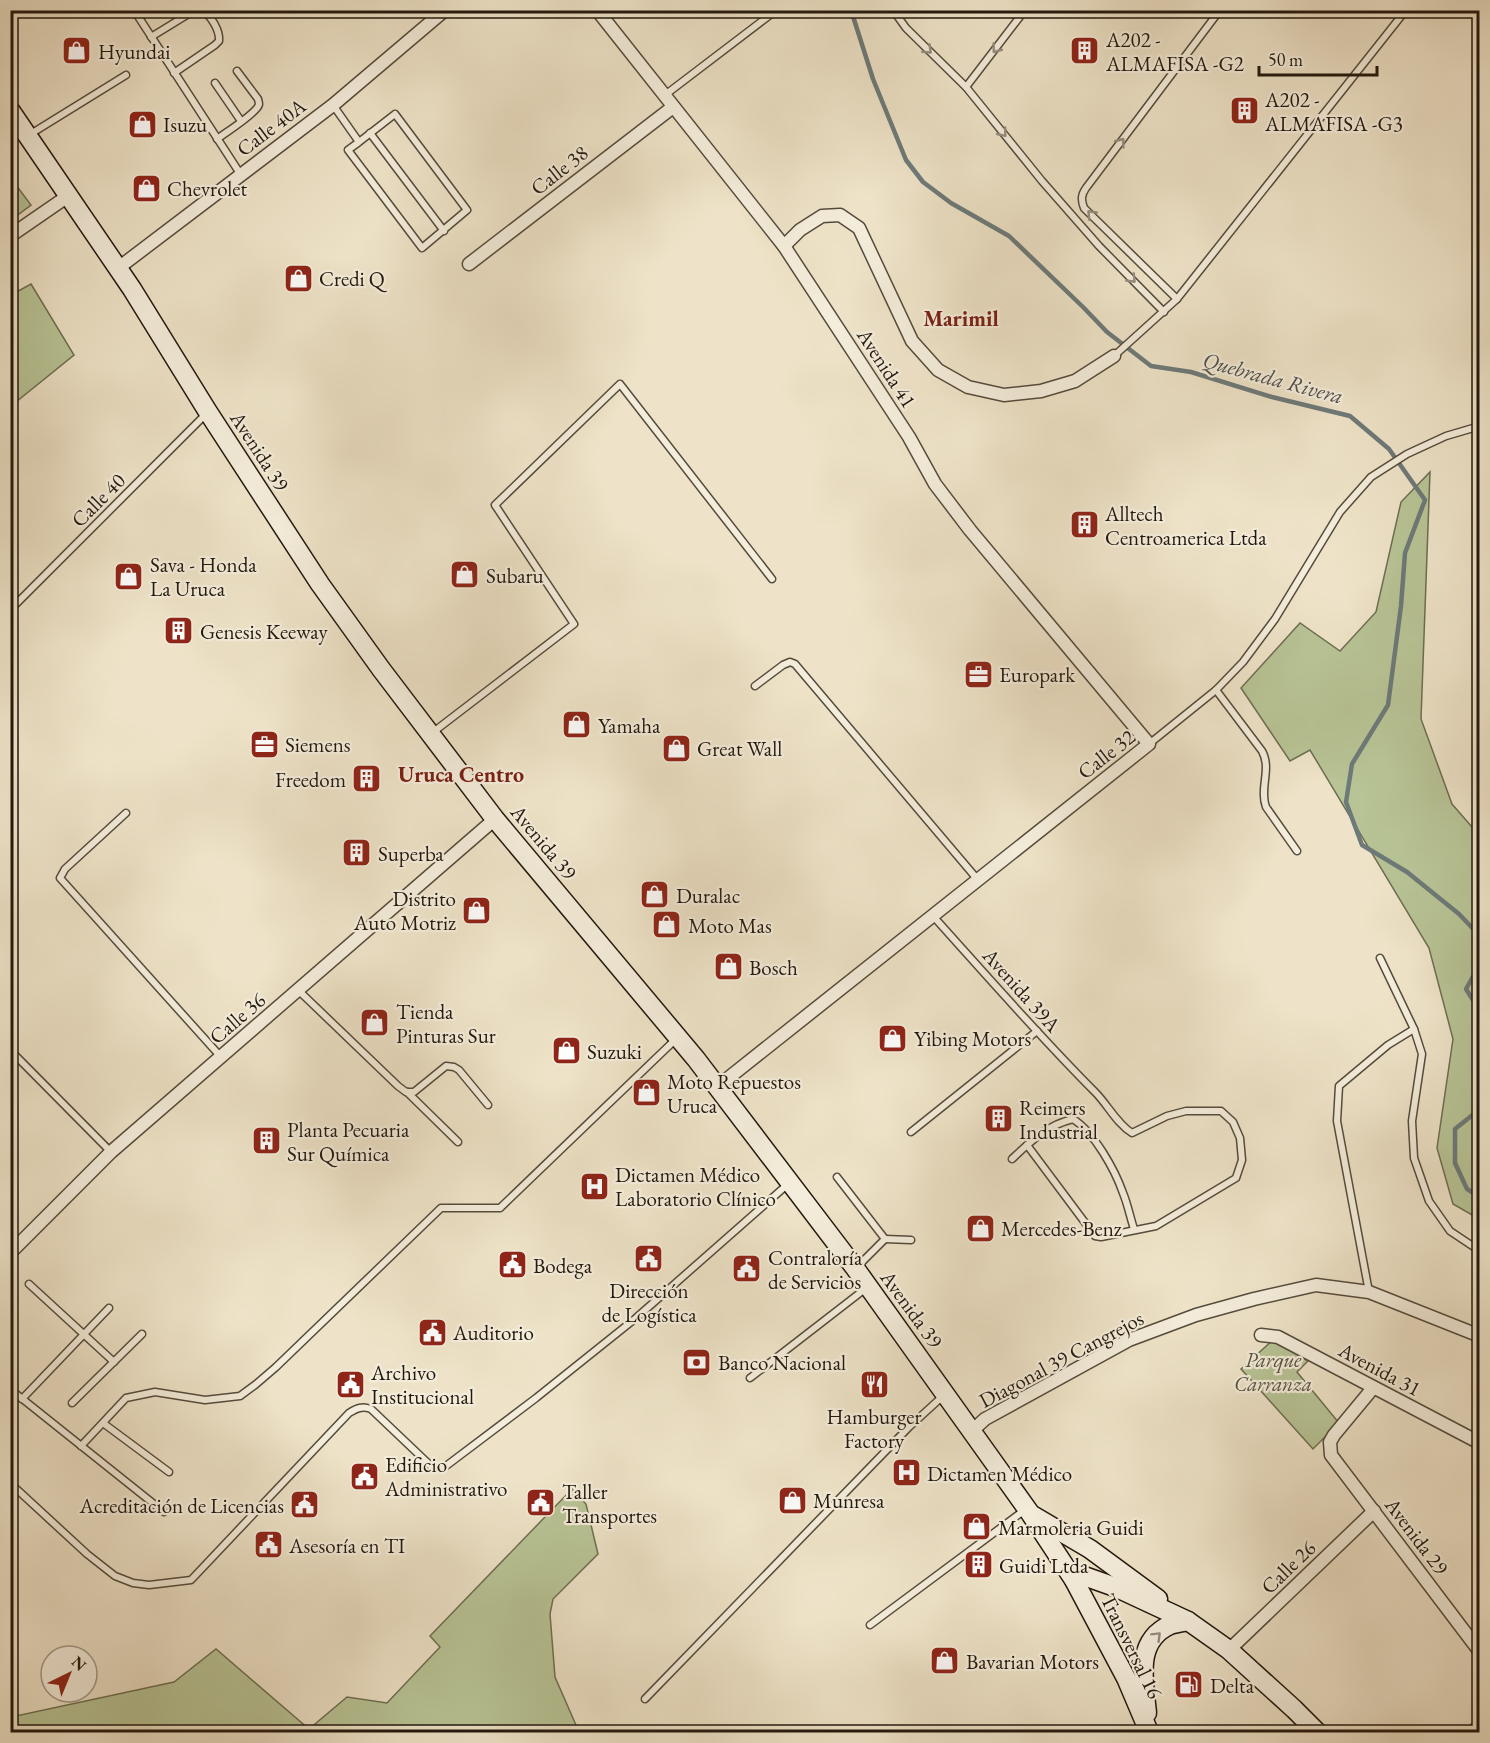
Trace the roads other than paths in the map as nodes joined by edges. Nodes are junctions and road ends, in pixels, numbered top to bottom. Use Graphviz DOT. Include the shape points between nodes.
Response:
graph roads {
  1 [pos="134,10"];
  2 [pos="195,10"];
  3 [pos="201,10"];
  4 [pos="445,10"];
  5 [pos="597,10"];
  6 [pos="767,10"];
  7 [pos="893,10"];
  8 [pos="1025,10"];
  9 [pos="1220,10"];
  10 [pos="1406,10"];
  11 [pos="151,37"];
  12 [pos="237,70"];
  13 [pos="174,73"];
  14 [pos="126,75"];
  15 [pos="215,83"];
  16 [pos="966,87"];
  17 [pos="664,96"];
  18 [pos="333,105"];
  19 [pos="672,106"];
  20 [pos="10,110"];
  21 [pos="241,121"];
  22 [pos="370,133"];
  23 [pos="28,135"];
  24 [pos="218,139"];
  25 [pos="359,142"];
  26 [pos="241,175"];
  27 [pos="68,196"];
  28 [pos="444,231"];
  29 [pos="10,236"];
  30 [pos="784,246"];
  31 [pos="469,264"];
  32 [pos="117,269"];
  33 [pos="1177,299"];
  34 [pos="1164,312"];
  35 [pos="1114,356"];
  36 [pos="208,412"];
  37 [pos="1479,426"];
  38 [pos="772,579"];
  39 [pos="10,610"];
  40 [pos="755,686"];
  41 [pos="1216,690"];
  42 [pos="430,735"];
  43 [pos="1149,744"];
  44 [pos="126,813"];
  45 [pos="495,819"];
  46 [pos="1297,851"];
  47 [pos="978,880"];
  48 [pos="933,916"];
  49 [pos="1380,958"];
  50 [pos="298,990"];
  51 [pos="1414,1029"];
  52 [pos="1037,1031"];
  53 [pos="679,1037"];
  54 [pos="10,1050"];
  55 [pos="221,1057"];
  56 [pos="717,1087"];
  57 [pos="406,1092"];
  58 [pos="488,1105"];
  59 [pos="911,1132"];
  60 [pos="458,1142"];
  61 [pos="1027,1145"];
  62 [pos="111,1152"];
  63 [pos="1012,1160"];
  64 [pos="837,1177"];
  65 [pos="790,1182"];
  66 [pos="1134,1229"];
  67 [pos="885,1239"];
  68 [pos="911,1240"];
  69 [pos="1479,1251"];
  70 [pos="10,1253"];
  71 [pos="855,1268"];
  72 [pos="29,1284"];
  73 [pos="868,1286"];
  74 [pos="1369,1292"];
  75 [pos="109,1308"];
  76 [pos="142,1334"];
  77 [pos="84,1335"];
  78 [pos="1261,1335"];
  79 [pos="1479,1336"];
  80 [pos="114,1362"];
  81 [pos="750,1378"];
  82 [pos="1373,1388"];
  83 [pos="10,1389"];
  84 [pos="945,1394"];
  85 [pos="22,1399"];
  86 [pos="72,1403"];
  87 [pos="103,1423"];
  88 [pos="972,1431"];
  89 [pos="1479,1443"];
  90 [pos="81,1446"];
  91 [pos="169,1472"];
  92 [pos="10,1484"];
  93 [pos="1028,1511"];
  94 [pos="1374,1511"];
  95 [pos="164,1512"];
  96 [pos="1074,1580"];
  97 [pos="1188,1622"];
  98 [pos="870,1625"];
  99 [pos="1229,1650"];
  100 [pos="1479,1652"];
  101 [pos="645,1699"];
  102 [pos="1479,1726"];
  103 [pos="1148,1732"];
  104 [pos="1317,1732"];
  105 [pos="1472,1732"];
  1 -- 11 [label="lane"];
  2 -- 11 [label="lane"];
  3 -- 13 [label="lane" via="219,32 219,41"];
  4 -- 18 [label="street, Calle 40A"];
  5 -- 17 [label="street, Avenida 41"];
  6 -- 17 [label="lane" via="770,15"];
  7 -- 16 [label="lane, one-way"];
  8 -- 16 [label="lane, one-way"];
  33 -- 9 [label="lane, one-way" via="1084,208 1083,193"];
  10 -- 33 [label="lane"];
  11 -- 13 [label="lane"];
  12 -- 21 [label="lane" via="259,103"];
  13 -- 24 [label="lane"];
  14 -- 23 [label="lane"];
  15 -- 21 [label="lane"];
  16 -- 34 [label="lane, one-way" via="1042,182"];
  17 -- 19 [label="street, Avenida 41"];
  18 -- 25 [label="lane"];
  18 -- 26 [label="street, Calle 40A"];
  19 -- 30 [label="street, Avenida 41"];
  19 -- 31 [label="street, Calle 38"];
  20 -- 23 [label="main road, Avenida 39"];
  21 -- 24 [label="lane"];
  22 -- 25 [label="lane"];
  22 -- 28 [label="lane"];
  22 -- 28 [label="lane" via="395,114 402,123 467,210"];
  23 -- 27 [label="main road, Avenida 39"];
  24 -- 26 [label="lane"];
  25 -- 28 [label="lane" via="348,150 422,248"];
  26 -- 32 [label="street, Calle 40A"];
  27 -- 29 [label="street"];
  27 -- 32 [label="main road, Avenida 39"];
  30 -- 35 [label="street" via="822,216 840,215 860,228 912,340 938,370 968,387 1005,395 1041,391 1075,381"];
  30 -- 43 [label="street, Avenida 41" via="909,437 935,484"];
  32 -- 36 [label="main road, Avenida 39"];
  33 -- 34 [label="lane"];
  34 -- 35 [label="lane"];
  36 -- 39 [label="lane, Calle 40"];
  36 -- 42 [label="main road, Avenida 39" via="320,584"];
  37 -- 41 [label="lane, Calle 32" via="1407,454 1371,477 1340,512 1275,619"];
  38 -- 42 [label="lane" via="620,384 495,505 574,624"];
  40 -- 47 [label="lane" via="783,665 795,664"];
  41 -- 43 [label="lane, Calle 32"];
  41 -- 46 [label="lane" via="1262,751 1266,759 1263,799"];
  42 -- 45 [label="main road, Avenida 39"];
  43 -- 47 [label="street, Calle 32"];
  44 -- 55 [label="lane" via="60,878"];
  45 -- 50 [label="street, Calle 36"];
  45 -- 53 [label="main road, Avenida 39"];
  47 -- 48 [label="street, Calle 32"];
  48 -- 52 [label="lane, Avenida 39A"];
  48 -- 56 [label="street, Calle 32"];
  49 -- 51 [label="lane"];
  50 -- 55 [label="street, Calle 36"];
  50 -- 57 [label="lane"];
  51 -- 69 [label="lane" via="1422,1054 1412,1121 1414,1158 1429,1201 1450,1231"];
  51 -- 74 [label="lane" via="1339,1086 1337,1121"];
  52 -- 59 [label="lane"];
  52 -- 66 [label="lane, Avenida 39A" via="1132,1133 1186,1111 1221,1111 1233,1122 1240,1138 1242,1160 1236,1178 1156,1226"];
  53 -- 56 [label="main road, Avenida 39"];
  53 -- 87 [label="lane" via="500,1209 441,1208 248,1390 240,1395 205,1400 154,1392 126,1398"];
  54 -- 62 [label="lane"];
  55 -- 62 [label="street, Calle 36"];
  56 -- 65 [label="main road, Avenida 39"];
  57 -- 58 [label="lane" via="414,1092 446,1066 454,1067"];
  57 -- 60 [label="lane"];
  61 -- 63 [label="lane"];
  61 -- 66 [label="lane" via="1095,1236"];
  61 -- 66 [label="lane" via="1061,1122 1072,1119 1081,1124 1113,1169"];
  62 -- 70 [label="street, Calle 36"];
  64 -- 67 [label="lane"];
  65 -- 71 [label="main road, Avenida 39"];
  65 -- 92 [label="lane" via="636,1318 442,1469 432,1467 371,1409 357,1408 349,1413 191,1580 149,1585 115,1576"];
  67 -- 68 [label="lane"];
  67 -- 71 [label="lane"];
  71 -- 73 [label="main road, Avenida 39"];
  72 -- 77 [label="lane"];
  73 -- 81 [label="lane"];
  73 -- 84 [label="main road, Avenida 39"];
  74 -- 79 [label="street, Diagonal 39 Cangrejos"];
  74 -- 88 [label="street, Diagonal 39 Cangrejos" via="1316,1285 1196,1315 1128,1340 986,1419"];
  75 -- 77 [label="lane"];
  76 -- 80 [label="lane"];
  77 -- 80 [label="lane"];
  77 -- 85 [label="lane"];
  78 -- 82 [label="street, Avenida 31" via="1278,1337"];
  80 -- 86 [label="lane"];
  82 -- 89 [label="street, Avenida 31"];
  82 -- 94 [label="street, Avenida 29" via="1330,1442 1331,1455"];
  83 -- 85 [label="lane"];
  84 -- 88 [label="main road, Avenida 39"];
  84 -- 101 [label="lane"];
  85 -- 90 [label="lane"];
  87 -- 90 [label="lane"];
  87 -- 91 [label="lane"];
  88 -- 93 [label="main road, Avenida 39"];
  90 -- 95 [label="lane"];
  93 -- 96 [label="main road, Avenida 39"];
  93 -- 97 [label="main road" via="1090,1549"];
  93 -- 98 [label="lane"];
  94 -- 99 [label="street, Calle 26"];
  94 -- 100 [label="street, Avenida 29"];
  96 -- 97 [label="main road" via="1084,1576 1115,1587"];
  96 -- 103 [label="main road, Transversal 16" via="1126,1678"];
  97 -- 99 [label="main road"];
  103 -- 97 [label="main road, one-way" via="1143,1668 1146,1650 1155,1635 1171,1624"];
  99 -- 104 [label="main road"];
  102 -- 105 [label="street"];
}
